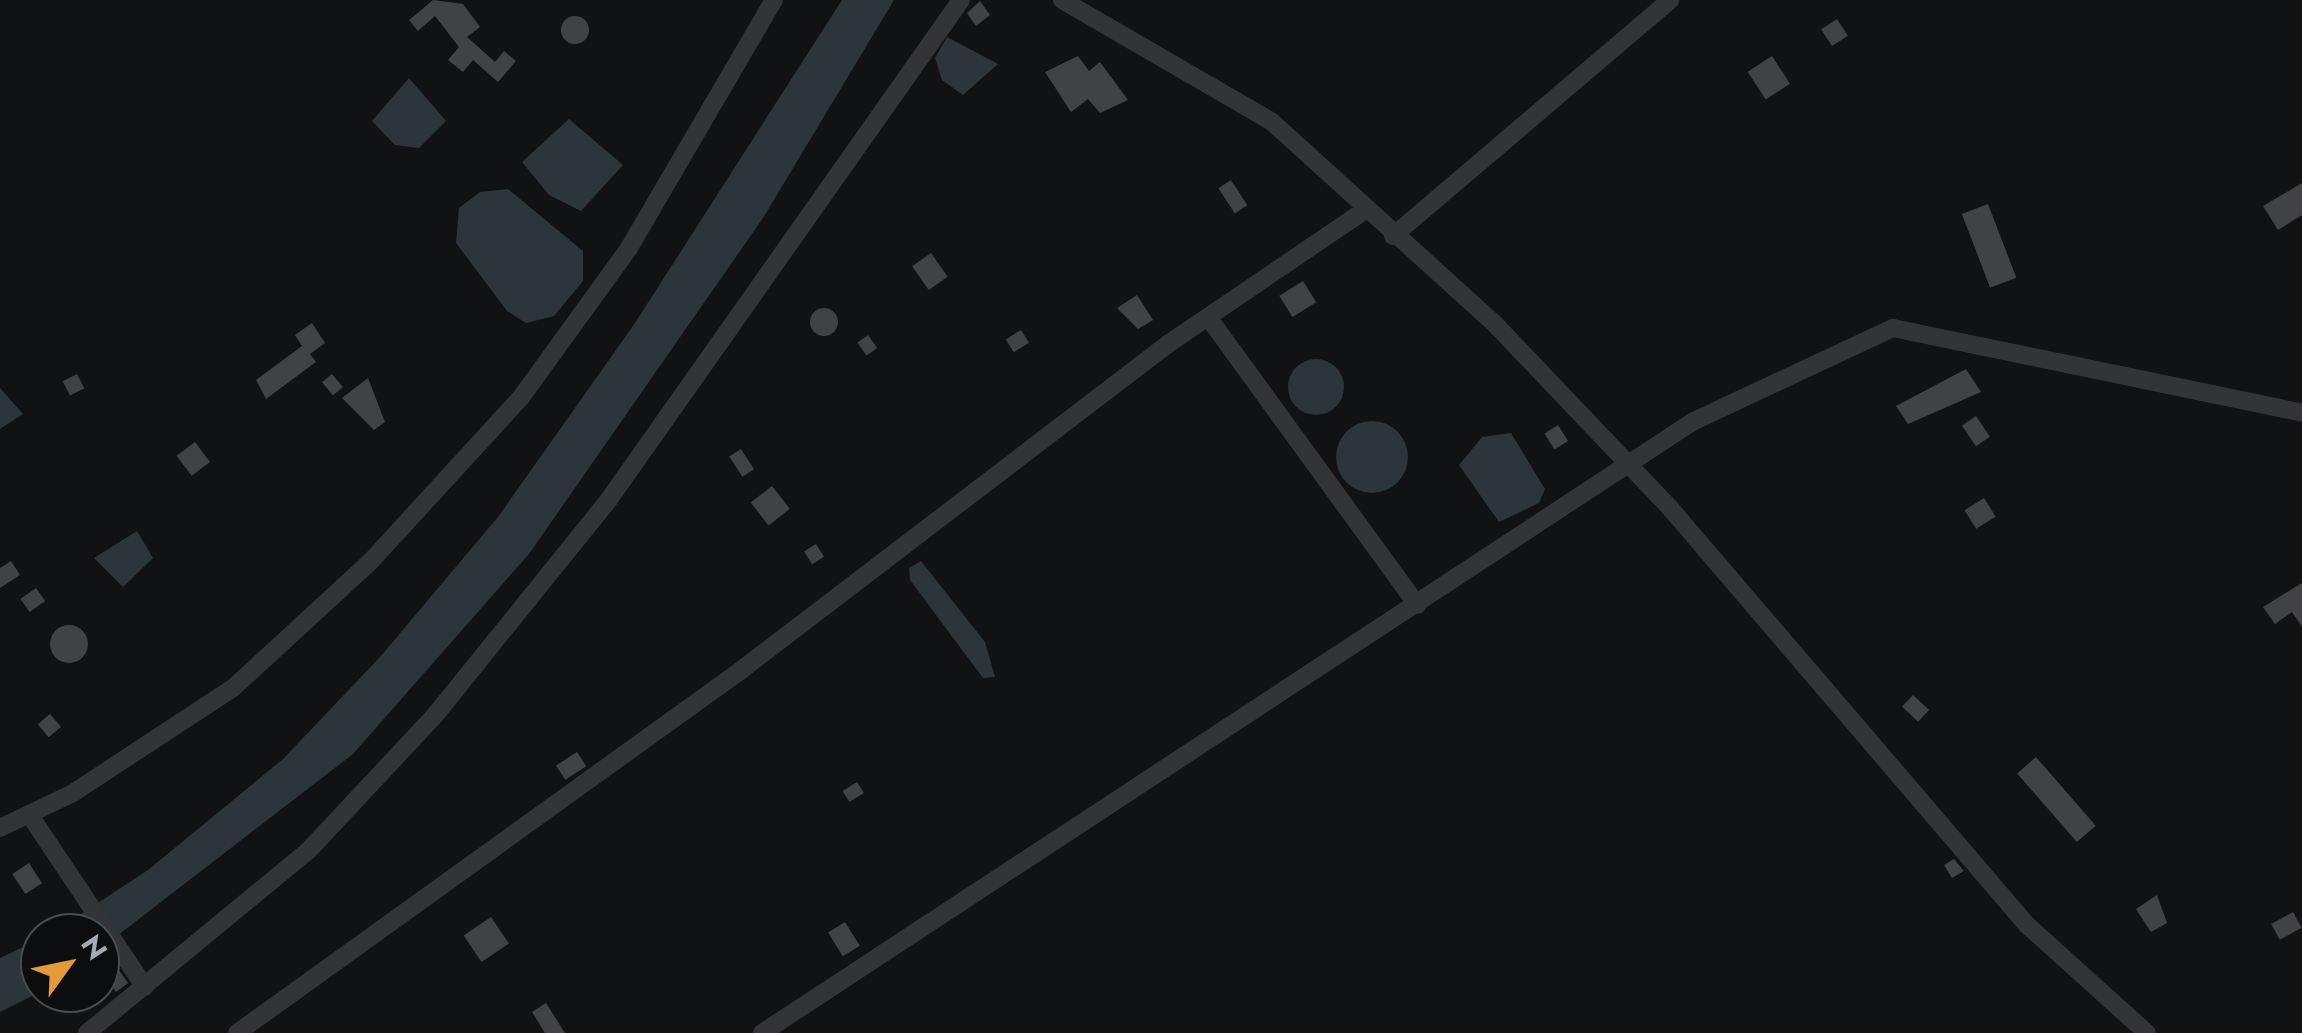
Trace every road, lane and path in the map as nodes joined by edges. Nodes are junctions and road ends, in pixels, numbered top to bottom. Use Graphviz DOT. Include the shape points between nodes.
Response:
graph roads {
  1 [pos="774,0"];
  2 [pos="962,0"];
  3 [pos="1062,0"];
  4 [pos="1670,0"];
  5 [pos="1365,210"];
  6 [pos="1393,236"];
  7 [pos="1208,317"];
  8 [pos="2302,414"];
  9 [pos="1629,464"];
  10 [pos="1417,605"];
  11 [pos="29,814"];
  12 [pos="0,828"];
  13 [pos="145,986"];
  14 [pos="87,1033"];
  15 [pos="237,1033"];
  16 [pos="762,1033"];
  17 [pos="2146,1033"];
  1 -- 11 [label="street" via="629,248 484,437 371,561 233,688"];
  2 -- 13 [label="street" via="610,498 436,714 308,851"];
  3 -- 5 [label="street" via="1271,121"];
  4 -- 6 [label="street"];
  5 -- 6 [label="street"];
  5 -- 7 [label="street"];
  6 -- 9 [label="street" via="1493,322"];
  7 -- 10 [label="street"];
  7 -- 15 [label="street" via="740,671"];
  8 -- 9 [label="street" via="1894,328 1692,422"];
  9 -- 10 [label="street"];
  9 -- 17 [label="street" via="2027,925"];
  10 -- 16 [label="street"];
  11 -- 12 [label="street"];
  11 -- 13 [label="street"];
  13 -- 14 [label="street"];
}
